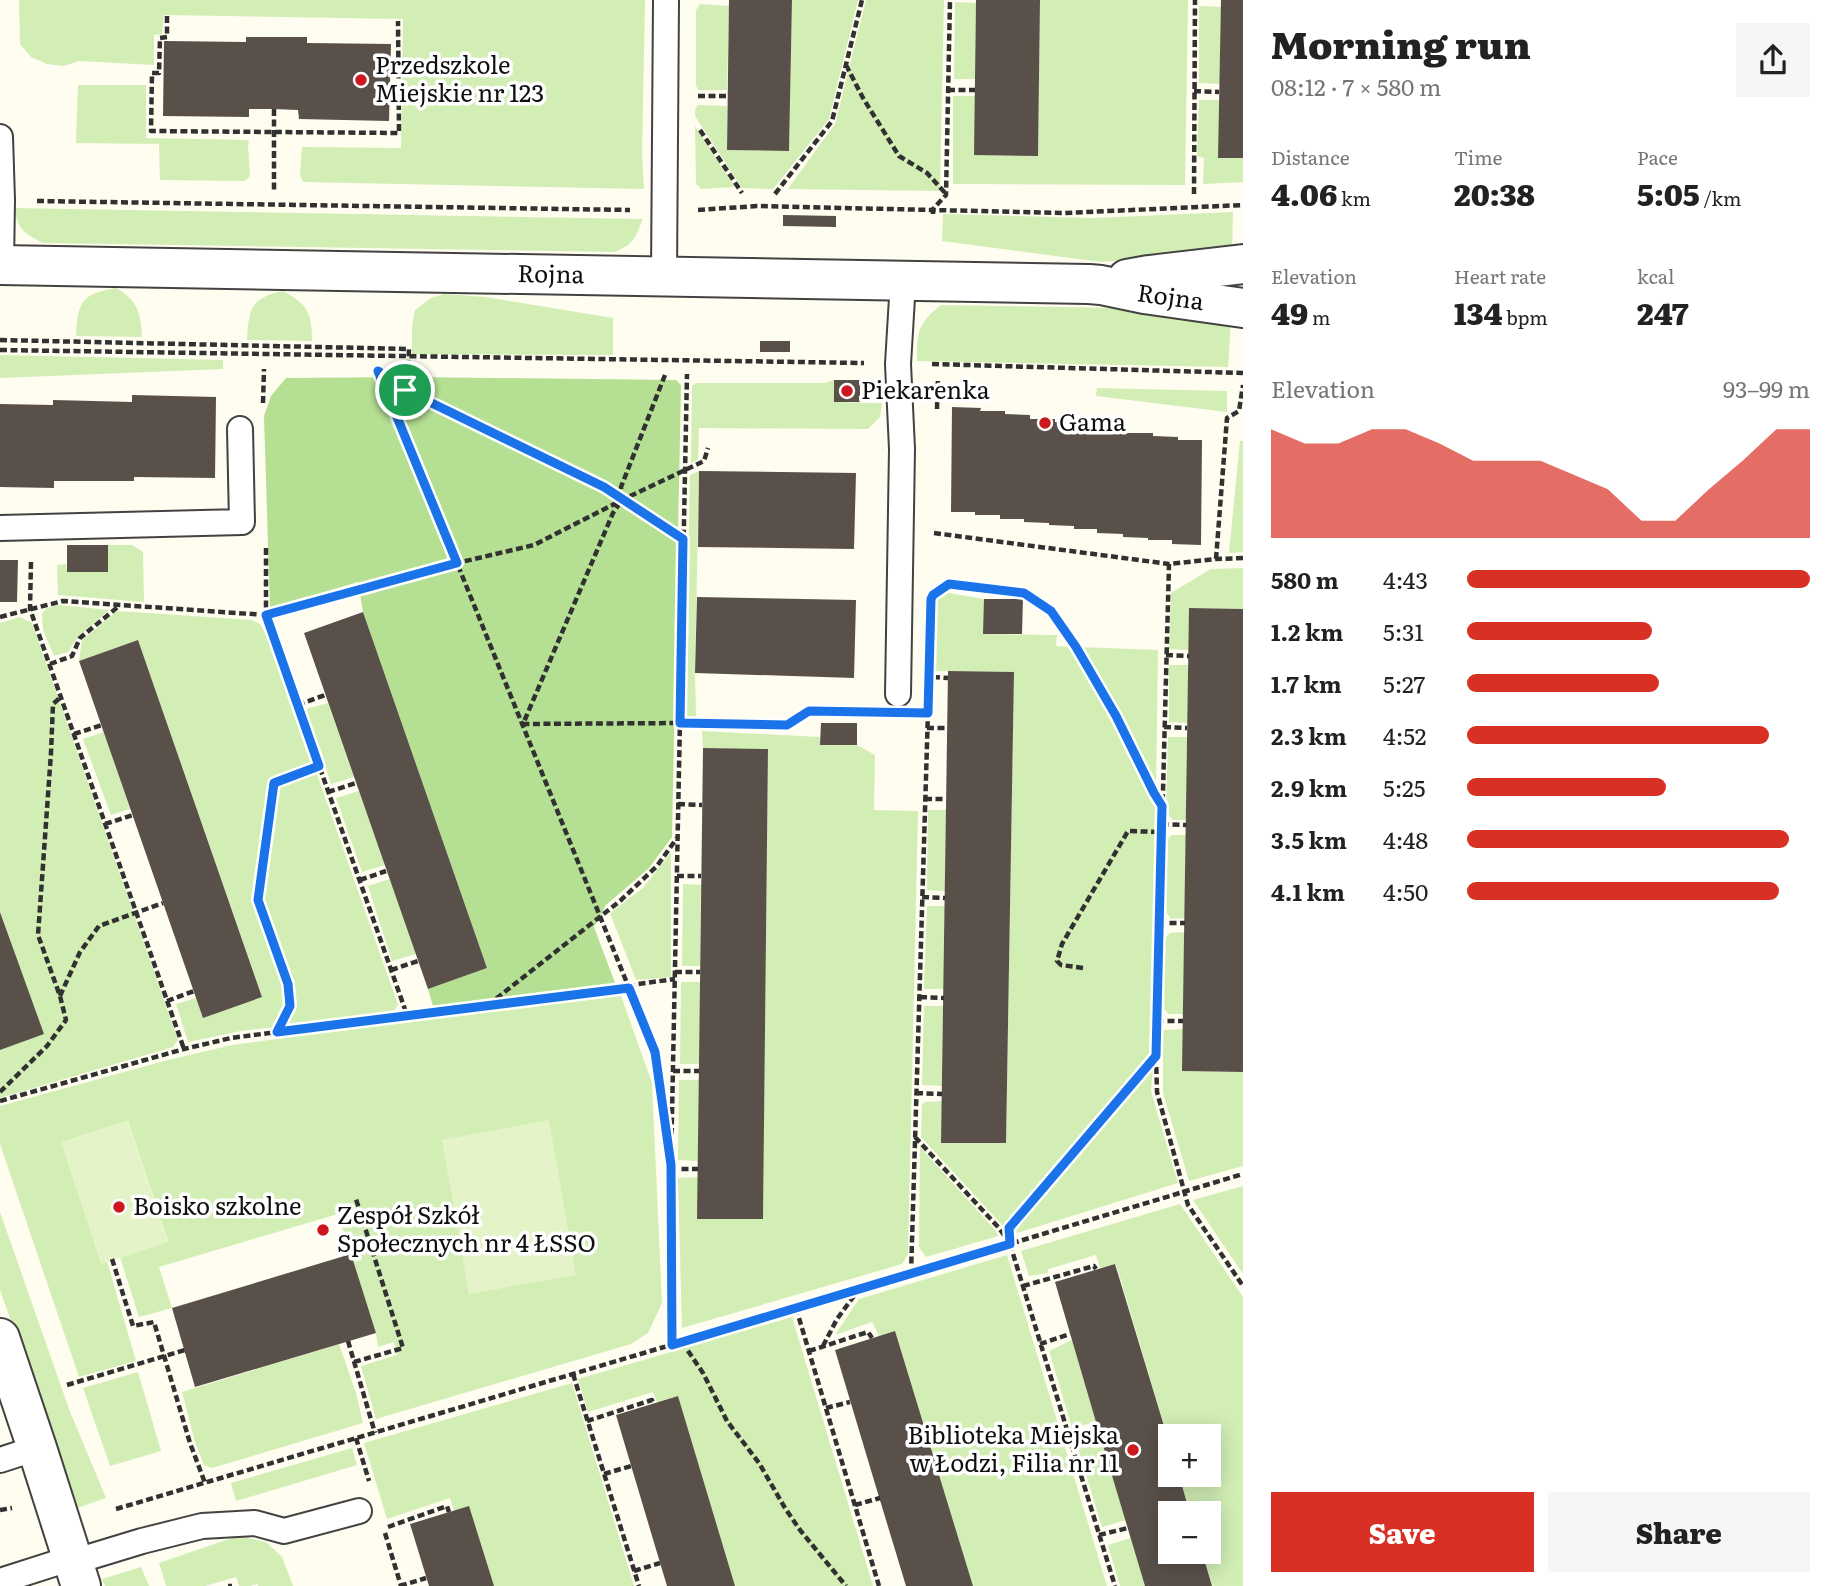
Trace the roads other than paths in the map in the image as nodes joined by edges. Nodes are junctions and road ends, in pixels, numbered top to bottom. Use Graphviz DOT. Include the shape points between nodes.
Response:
graph roads {
  1 [pos="666,0"];
  2 [pos="0,137"];
  3 [pos="1243,264"];
  4 [pos="0,265"];
  5 [pos="664,276"];
  6 [pos="903,281"];
  7 [pos="1101,285"];
  8 [pos="1243,308"];
  9 [pos="240,429"];
  10 [pos="0,528"];
  11 [pos="898,694"];
  12 [pos="0,1338"];
  13 [pos="37,1448"];
  14 [pos="0,1460"];
  15 [pos="359,1511"];
  16 [pos="76,1569"];
  17 [pos="0,1581"];
  1 -- 5 [label="lane"];
  2 -- 4 [label="lane"];
  3 -- 7 [label="street, Rojna"];
  4 -- 5 [label="street, Rojna"];
  5 -- 6 [label="street, Rojna"];
  6 -- 7 [label="street, Rojna"];
  6 -- 11 [label="lane" via="898,364 902,449"];
  7 -- 8 [label="street, Rojna"];
  9 -- 10 [label="lane" via="242,522"];
  12 -- 13 [label="street"];
  13 -- 14 [label="lane"];
  13 -- 16 [label="street"];
  15 -- 16 [label="lane" via="284,1531 255,1523 202,1526 142,1541"];
  16 -- 17 [label="lane"];
}
